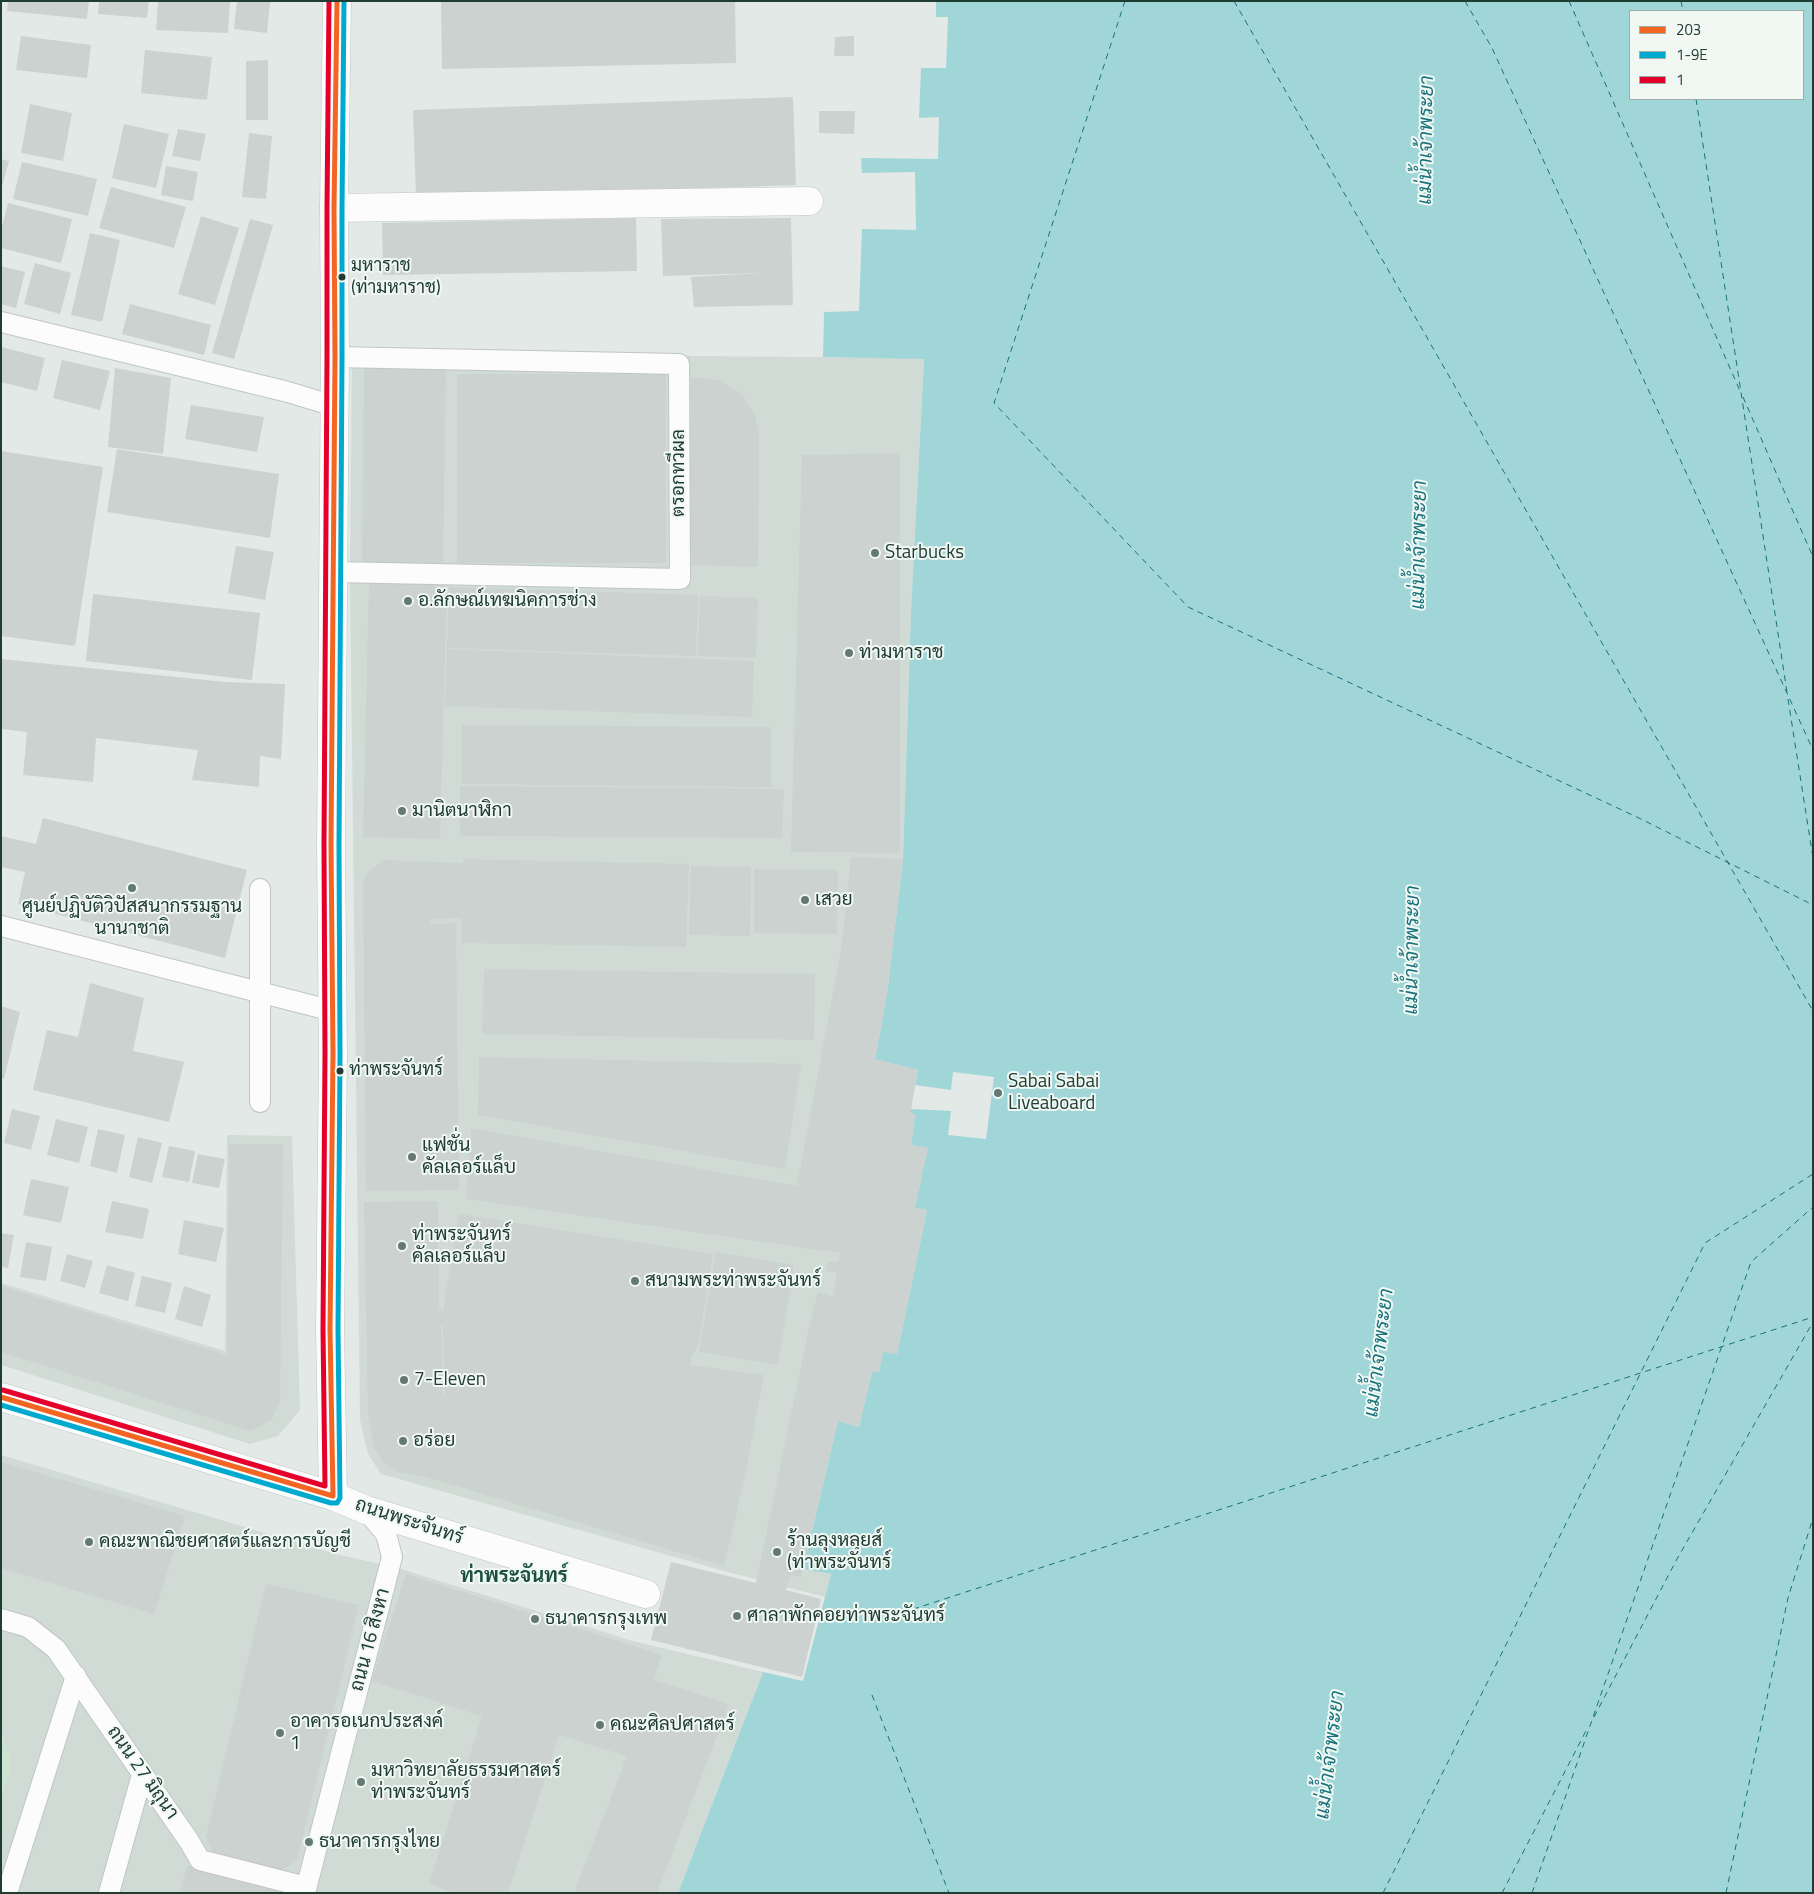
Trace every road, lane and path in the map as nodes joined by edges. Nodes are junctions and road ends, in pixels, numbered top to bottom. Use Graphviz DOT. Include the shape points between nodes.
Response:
graph roads {
  1 [pos="337,1"];
  2 [pos="809,200"];
  3 [pos="334,208"];
  4 [pos="1,322"];
  5 [pos="335,357"];
  6 [pos="334,406"];
  7 [pos="333,572"];
  8 [pos="260,889"];
  9 [pos="1,926"];
  10 [pos="260,992"];
  11 [pos="333,1011"];
  12 [pos="260,1102"];
  13 [pos="1,1397"];
  14 [pos="333,1496"];
  15 [pos="366,1510"];
  16 [pos="646,1594"];
  17 [pos="1,1619"];
  18 [pos="76,1676"];
  19 [pos="142,1775"];
  20 [pos="306,1890"];
  21 [pos="8,1893"];
  22 [pos="109,1893"];
  1 -- 3 [label="street"];
  2 -- 3 [label="street"];
  3 -- 5 [label="street"];
  4 -- 6 [label="lane"];
  5 -- 6 [label="street"];
  5 -- 7 [label="lane, ตรอกทวีผล" via="679,364 680,579"];
  6 -- 7 [label="street"];
  7 -- 11 [label="street"];
  8 -- 10 [label="lane"];
  9 -- 10 [label="lane"];
  10 -- 11 [label="lane"];
  10 -- 12 [label="lane"];
  11 -- 14 [label="street" via="330,1329"];
  13 -- 14 [label="street, ถนนพระจันทร์"];
  14 -- 15 [label="street, ถนนพระจันทร์"];
  15 -- 16 [label="street, ถนนพระจันทร์"];
  15 -- 20 [label="lane, ถนน 16 สิงหา" via="386,1534 392,1557"];
  17 -- 18 [label="lane, ถนน 27 มิถุนา" via="28,1627 56,1649"];
  18 -- 19 [label="lane, ถนน 27 มิถุนา"];
  18 -- 21 [label="lane"];
  19 -- 20 [label="lane, ถนน 27 มิถุนา" via="200,1860"];
  19 -- 22 [label="lane"];
}
